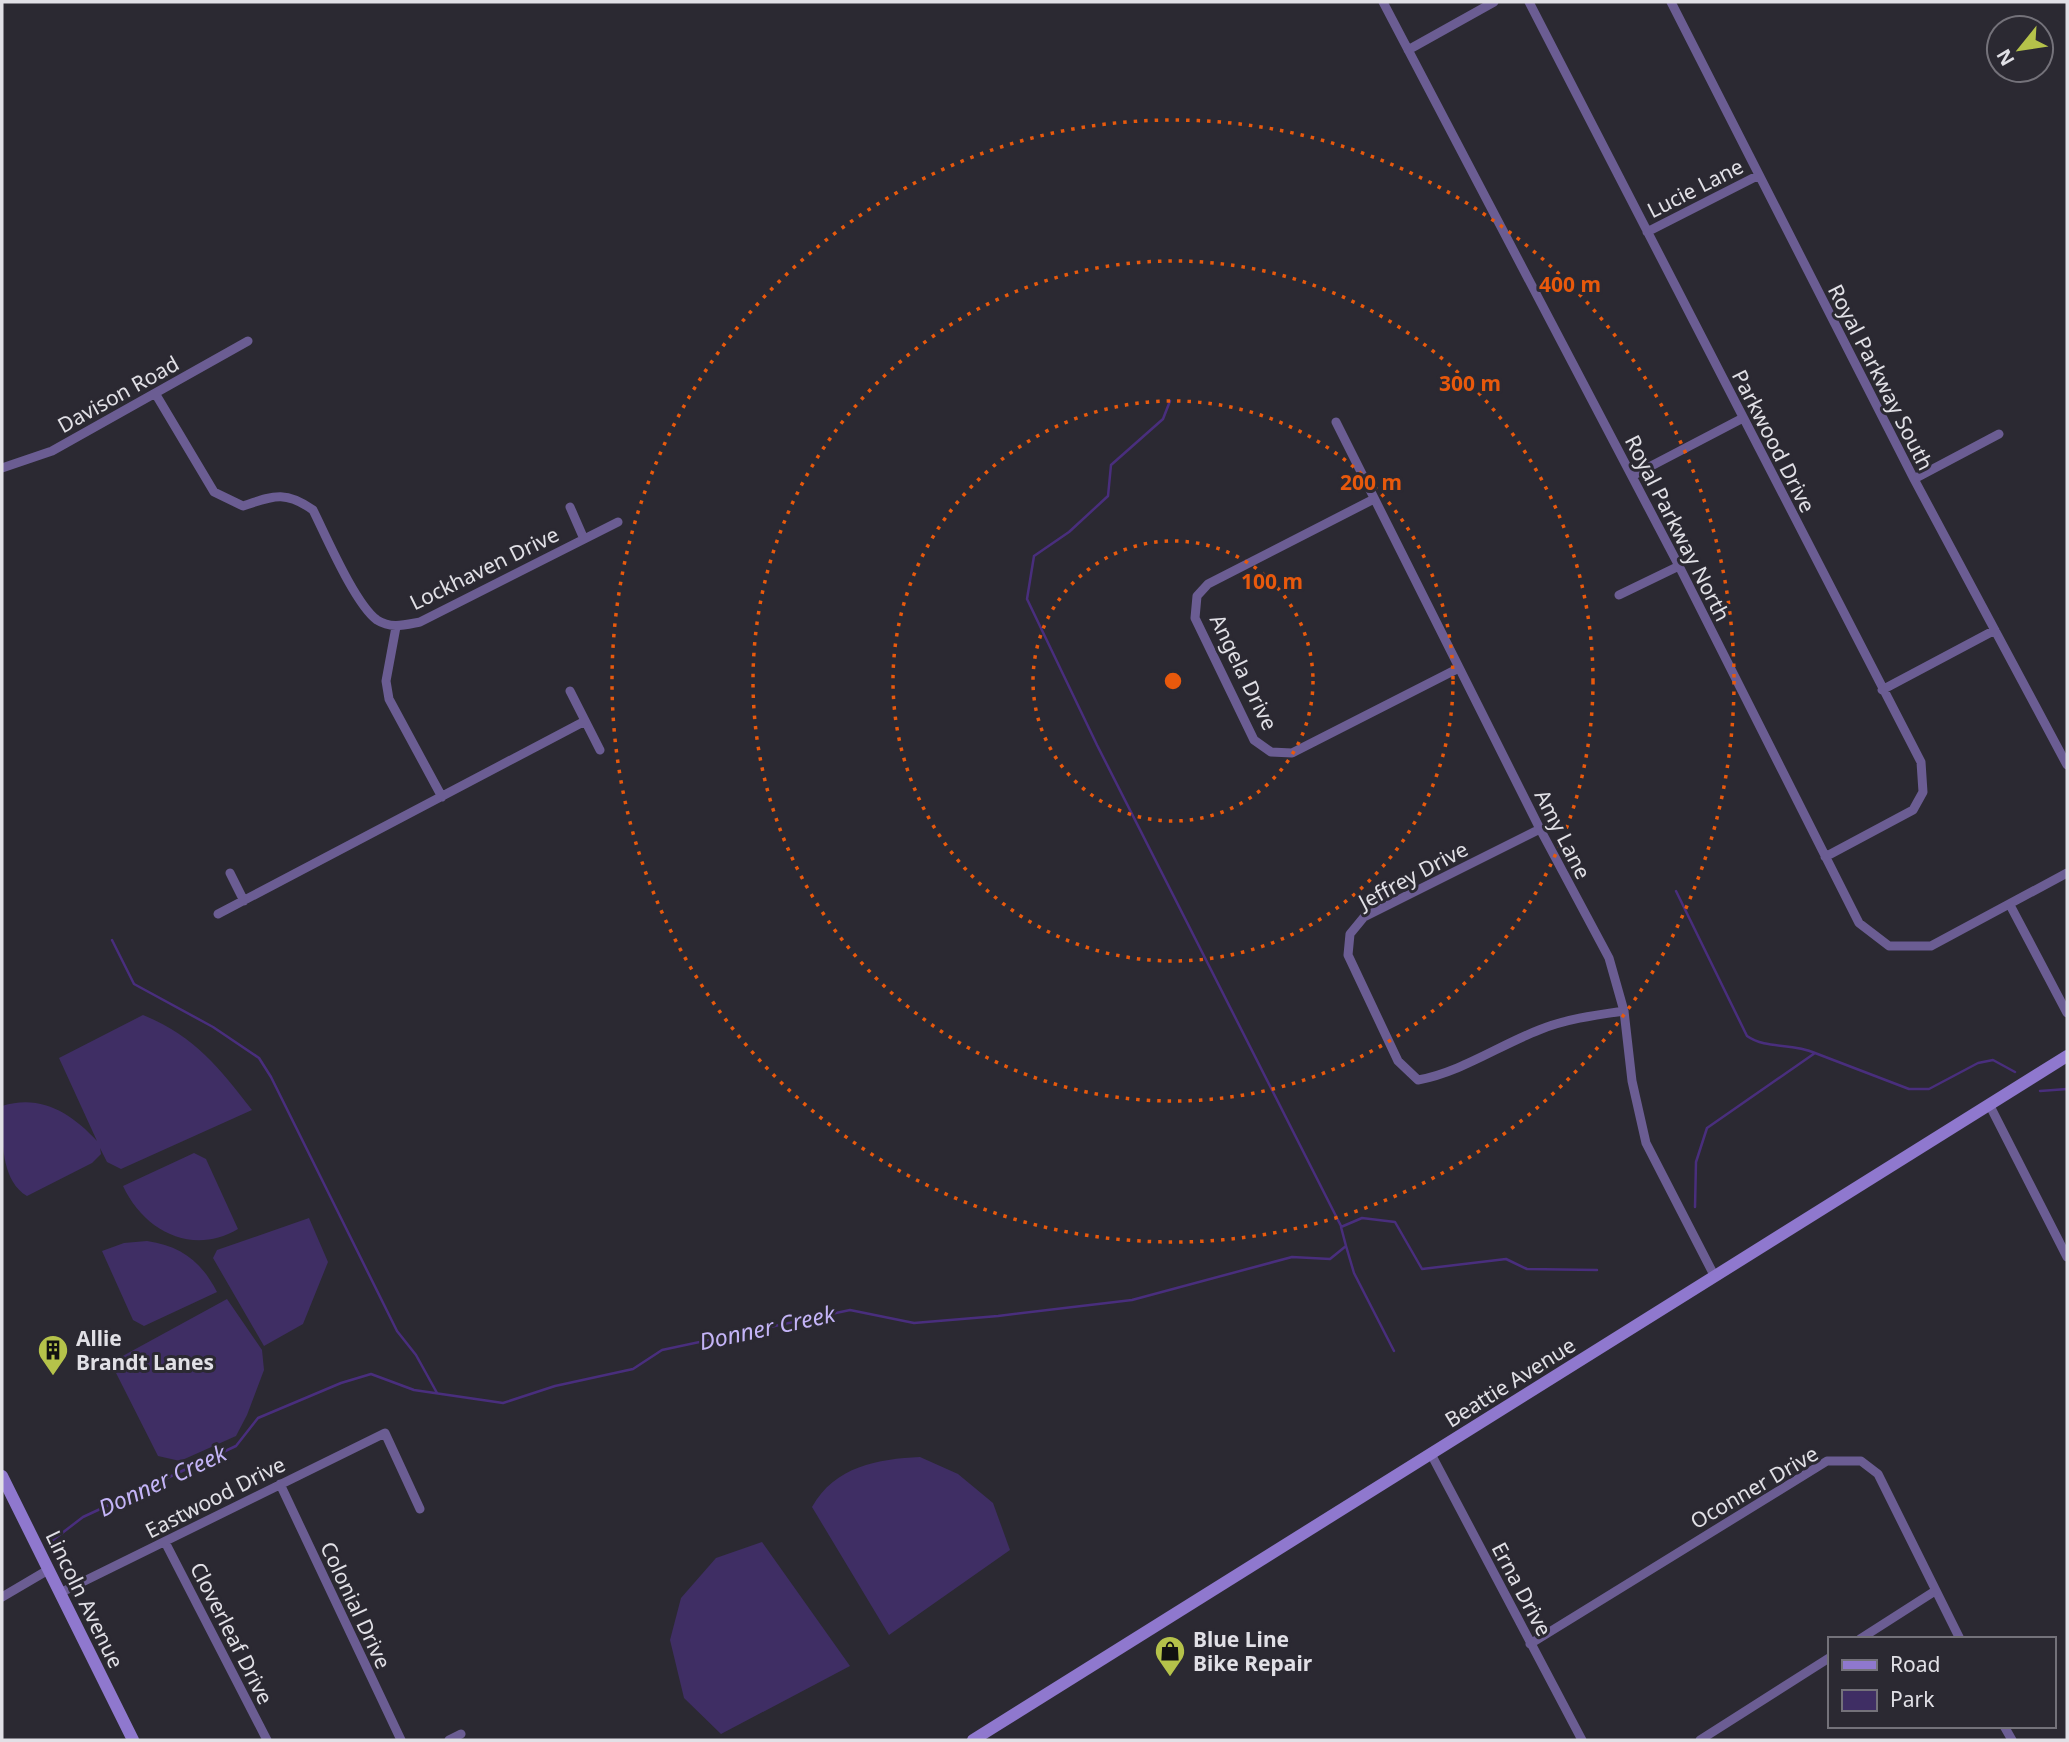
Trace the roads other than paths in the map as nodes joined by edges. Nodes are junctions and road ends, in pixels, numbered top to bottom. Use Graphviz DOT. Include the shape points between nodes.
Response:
graph roads {
  1 [pos="1384,2"];
  2 [pos="1494,2"];
  3 [pos="1529,2"];
  4 [pos="1671,2"];
  5 [pos="1408,50"];
  6 [pos="1759,175"];
  7 [pos="1647,232"];
  8 [pos="248,341"];
  9 [pos="155,393"];
  10 [pos="1742,418"];
  11 [pos="1336,422"];
  12 [pos="1999,434"];
  13 [pos="2,468"];
  14 [pos="1632,476"];
  15 [pos="1914,479"];
  16 [pos="1374,499"];
  17 [pos="570,507"];
  18 [pos="618,522"];
  19 [pos="584,539"];
  20 [pos="1679,566"];
  21 [pos="1619,595"];
  22 [pos="396,627"];
  23 [pos="1995,630"];
  24 [pos="1459,668"];
  25 [pos="1882,690"];
  26 [pos="570,691"];
  27 [pos="585,721"];
  28 [pos="600,750"];
  29 [pos="2067,765"];
  30 [pos="442,797"];
  31 [pos="1540,829"];
  32 [pos="1825,857"];
  33 [pos="230,873"];
  34 [pos="2067,873"];
  35 [pos="244,901"];
  36 [pos="2010,905"];
  37 [pos="218,914"];
  38 [pos="1624,1011"];
  39 [pos="2067,1013"];
  40 [pos="2067,1056"];
  41 [pos="1990,1106"];
  42 [pos="2067,1257"];
  43 [pos="1715,1277"];
  44 [pos="1431,1454"];
  45 [pos="2,1476"];
  46 [pos="280,1484"];
  47 [pos="420,1509"];
  48 [pos="165,1542"];
  49 [pos="48,1570"];
  50 [pos="1936,1591"];
  51 [pos="60,1593"];
  52 [pos="2,1597"];
  53 [pos="1863,1637"];
  54 [pos="1959,1637"];
  55 [pos="1530,1644"];
  56 [pos="1828,1659"];
  57 [pos="461,1734"];
  58 [pos="133,1740"];
  59 [pos="267,1740"];
  60 [pos="401,1740"];
  61 [pos="449,1740"];
  62 [pos="973,1740"];
  63 [pos="1582,1740"];
  64 [pos="1700,1740"];
  1 -- 5 [label="street, Royal Parkway North"];
  2 -- 5 [label="street"];
  3 -- 7 [label="street, Parkwood Drive"];
  4 -- 6 [label="street, Royal Parkway South"];
  5 -- 14 [label="street, Royal Parkway North"];
  6 -- 7 [label="street, Lucie Lane"];
  6 -- 15 [label="street, Royal Parkway South"];
  7 -- 10 [label="street, Parkwood Drive"];
  8 -- 9 [label="street, Davison Road"];
  9 -- 13 [label="street, Davison Road" via="52,451"];
  9 -- 22 [label="street, Lockhaven Drive" via="214,492 243,506 280,495 313,510 364,607 378,621"];
  10 -- 14 [label="street"];
  10 -- 25 [label="street, Parkwood Drive"];
  11 -- 16 [label="street, Amy Lane"];
  12 -- 15 [label="street"];
  14 -- 20 [label="street, Royal Parkway North"];
  15 -- 23 [label="street, Royal Parkway South"];
  16 -- 24 [label="street, Amy Lane"];
  16 -- 24 [label="street, Angela Drive" via="1209,584 1197,596 1195,618 1254,740 1271,752 1292,753"];
  17 -- 19 [label="street"];
  18 -- 19 [label="street, Lockhaven Drive"];
  19 -- 22 [label="street, Lockhaven Drive" via="419,622"];
  20 -- 21 [label="street"];
  20 -- 32 [label="street, Royal Parkway North"];
  22 -- 30 [label="street" via="386,681 389,699"];
  23 -- 25 [label="street"];
  23 -- 29 [label="street, Royal Parkway South"];
  24 -- 31 [label="street, Amy Lane"];
  25 -- 32 [label="street, Parkwood Drive" via="1921,762 1923,792 1913,810"];
  26 -- 27 [label="street"];
  27 -- 28 [label="street"];
  27 -- 30 [label="street"];
  30 -- 35 [label="street"];
  31 -- 38 [label="street, Amy Lane" via="1609,958"];
  31 -- 38 [label="street, Jeffrey Drive" via="1364,918 1350,933 1348,955 1398,1060 1418,1080 1439,1076 1541,1029"];
  32 -- 36 [label="street, Royal Parkway North" via="1859,923 1889,946 1931,946"];
  33 -- 35 [label="street"];
  34 -- 36 [label="street"];
  35 -- 37 [label="street"];
  36 -- 39 [label="street"];
  38 -- 43 [label="street, Amy Lane" via="1632,1081 1646,1143"];
  40 -- 41 [label="street, Beattie Avenue"];
  41 -- 42 [label="street"];
  41 -- 43 [label="street, Beattie Avenue"];
  43 -- 44 [label="street, Beattie Avenue"];
  44 -- 55 [label="street, Erna Drive"];
  44 -- 62 [label="street, Beattie Avenue"];
  45 -- 49 [label="street, Lincoln Avenue"];
  46 -- 47 [label="street, Eastwood Drive" via="385,1433"];
  46 -- 48 [label="street, Eastwood Drive"];
  46 -- 60 [label="street, Colonial Drive"];
  48 -- 51 [label="street, Eastwood Drive"];
  48 -- 59 [label="street, Cloverleaf Drive"];
  49 -- 51 [label="street, Lincoln Avenue"];
  49 -- 52 [label="street"];
  50 -- 53 [label="street"];
  50 -- 54 [label="street, Oconner Drive"];
  50 -- 55 [label="street, Oconner Drive" via="1878,1474 1861,1461 1827,1461"];
  51 -- 58 [label="street, Lincoln Avenue"];
  55 -- 63 [label="street, Erna Drive"];
  56 -- 64 [label="street"];
  57 -- 61 [label="street"];
}
